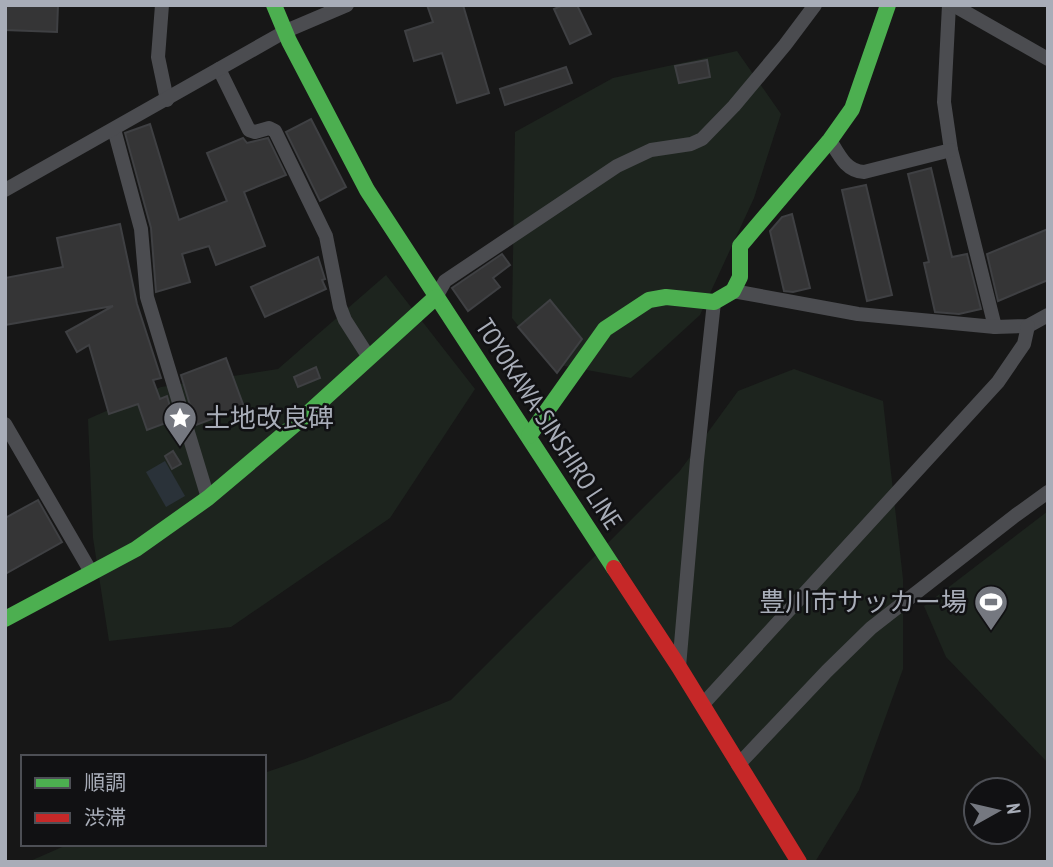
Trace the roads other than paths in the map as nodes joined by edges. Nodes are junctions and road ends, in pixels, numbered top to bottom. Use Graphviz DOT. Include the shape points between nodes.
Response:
graph roads {
  1 [pos="162,5"];
  2 [pos="274,5"];
  3 [pos="347,5"];
  4 [pos="815,5"];
  5 [pos="888,5"];
  6 [pos="951,5"];
  7 [pos="286,31"];
  8 [pos="1048,59"];
  9 [pos="219,69"];
  10 [pos="167,100"];
  11 [pos="114,129"];
  12 [pos="830,140"];
  13 [pos="951,149"];
  14 [pos="5,190"];
  15 [pos="733,291"];
  16 [pos="436,296"];
  17 [pos="714,302"];
  18 [pos="1048,315"];
  19 [pos="1028,326"];
  20 [pos="995,327"];
  21 [pos="368,356"];
  22 [pos="5,424"];
  23 [pos="529,436"];
  24 [pos="1048,492"];
  25 [pos="208,498"];
  26 [pos="91,572"];
  27 [pos="5,619"];
  28 [pos="679,667"];
  29 [pos="704,707"];
  30 [pos="738,765"];
  31 [pos="799,862"];
  1 -- 10 [label="street" via="158,57"];
  2 -- 7 [label="street, TOYOKAWA-SINSHIRO LINE"];
  3 -- 7 [label="street"];
  4 -- 16 [label="street" via="702,139 651,150 617,166 445,281"];
  5 -- 12 [label="street" via="852,109"];
  6 -- 8 [label="street"];
  6 -- 13 [label="street" via="944,102"];
  7 -- 9 [label="street"];
  7 -- 16 [label="street, TOYOKAWA-SINSHIRO LINE" via="367,190"];
  9 -- 10 [label="street"];
  9 -- 21 [label="street" via="248,130 275,131 326,236 345,320"];
  10 -- 11 [label="street"];
  11 -- 14 [label="street"];
  11 -- 25 [label="street" via="141,229 147,297"];
  12 -- 13 [label="street" via="848,166 864,172"];
  12 -- 15 [label="street" via="740,246 740,277"];
  13 -- 20 [label="street"];
  15 -- 17 [label="street"];
  15 -- 20 [label="street" via="858,314"];
  16 -- 21 [label="street"];
  16 -- 23 [label="street, TOYOKAWA-SINSHIRO LINE"];
  17 -- 23 [label="street" via="666,297 649,300 605,329"];
  17 -- 28 [label="street"];
  18 -- 19 [label="street"];
  19 -- 20 [label="street"];
  19 -- 29 [label="street" via="1024,344 998,382"];
  21 -- 25 [label="street"];
  22 -- 26 [label="street"];
  23 -- 28 [label="street, TOYOKAWA-SINSHIRO LINE"];
  24 -- 30 [label="street" via="871,628"];
  25 -- 26 [label="street" via="135,549"];
  26 -- 27 [label="street"];
  28 -- 29 [label="street, TOYOKAWA-SINSHIRO LINE"];
  29 -- 30 [label="street, TOYOKAWA-SINSHIRO LINE"];
  30 -- 31 [label="street, TOYOKAWA-SINSHIRO LINE"];
}
